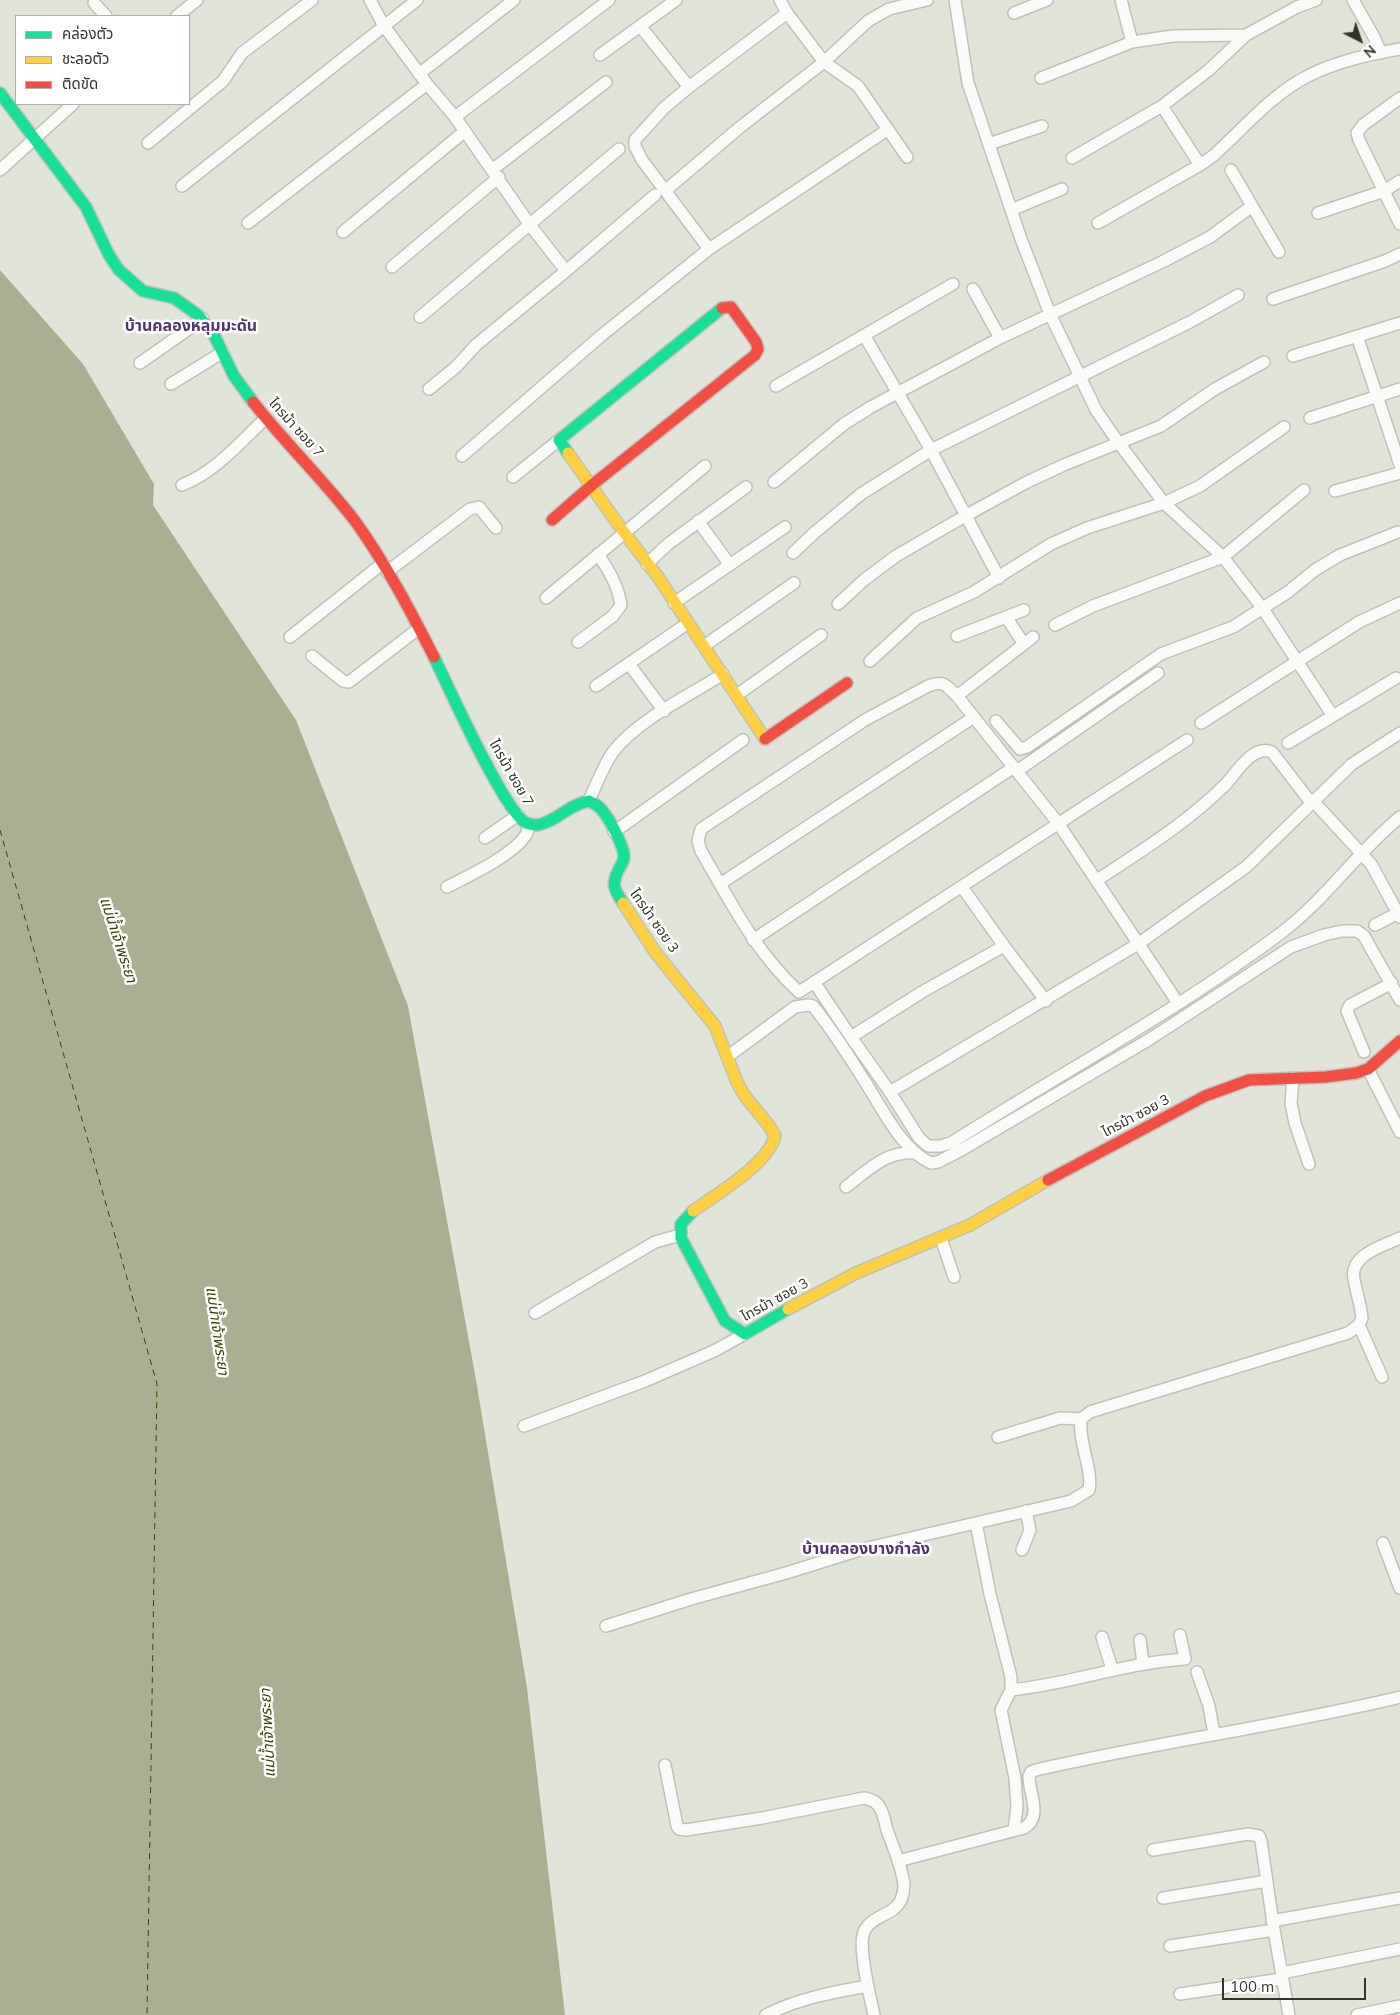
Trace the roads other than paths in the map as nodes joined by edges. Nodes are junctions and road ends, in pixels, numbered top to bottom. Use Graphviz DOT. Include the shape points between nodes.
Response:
graph roads {
  1 [pos="197,0"];
  2 [pos="312,0"];
  3 [pos="370,0"];
  4 [pos="417,0"];
  5 [pos="514,0"];
  6 [pos="609,0"];
  7 [pos="676,0"];
  8 [pos="780,0"];
  9 [pos="926,0"];
  10 [pos="955,0"];
  11 [pos="1047,0"];
  12 [pos="1121,0"];
  13 [pos="1316,0"];
  14 [pos="1353,0"];
  15 [pos="94,3"];
  16 [pos="787,13"];
  17 [pos="1014,13"];
  18 [pos="105,15"];
  19 [pos="178,15"];
  20 [pos="384,26"];
  21 [pos="640,26"];
  22 [pos="1246,34"];
  23 [pos="1214,36"];
  24 [pos="1132,42"];
  25 [pos="1400,49"];
  26 [pos="1381,53"];
  27 [pos="600,55"];
  28 [pos="1220,60"];
  29 [pos="824,62"];
  30 [pos="420,74"];
  31 [pos="1041,78"];
  32 [pos="606,82"];
  33 [pos="427,84"];
  34 [pos="689,87"];
  35 [pos="0,93"];
  36 [pos="1400,98"];
  37 [pos="72,105"];
  38 [pos="1162,106"];
  39 [pos="455,116"];
  40 [pos="1042,126"];
  41 [pos="887,130"];
  42 [pos="465,131"];
  43 [pos="34,139"];
  44 [pos="148,143"];
  45 [pos="989,144"];
  46 [pos="618,149"];
  47 [pos="907,157"];
  48 [pos="1072,158"];
  49 [pos="1200,165"];
  50 [pos="0,170"];
  51 [pos="1231,170"];
  52 [pos="495,174"];
  53 [pos="1400,181"];
  54 [pos="182,186"];
  55 [pos="1062,189"];
  56 [pos="1384,191"];
  57 [pos="660,193"];
  58 [pos="1252,206"];
  59 [pos="1011,210"];
  60 [pos="1318,213"];
  61 [pos="248,223"];
  62 [pos="1098,223"];
  63 [pos="1400,224"];
  64 [pos="530,225"];
  65 [pos="343,232"];
  66 [pos="708,249"];
  67 [pos="1279,252"];
  68 [pos="1400,254"];
  69 [pos="392,267"];
  70 [pos="566,271"];
  71 [pos="953,284"];
  72 [pos="973,289"];
  73 [pos="1238,295"];
  74 [pos="1273,299"];
  75 [pos="1050,314"];
  76 [pos="420,317"];
  77 [pos="203,319"];
  78 [pos="1400,322"];
  79 [pos="864,335"];
  80 [pos="1357,336"];
  81 [pos="1000,338"];
  82 [pos="223,352"];
  83 [pos="1293,356"];
  84 [pos="1264,362"];
  85 [pos="140,363"];
  86 [pos="1079,376"];
  87 [pos="171,384"];
  88 [pos="776,386"];
  89 [pos="429,389"];
  90 [pos="1400,389"];
  91 [pos="898,392"];
  92 [pos="1376,397"];
  93 [pos="266,418"];
  94 [pos="1310,418"];
  95 [pos="1284,427"];
  96 [pos="559,440"];
  97 [pos="1118,442"];
  98 [pos="931,450"];
  99 [pos="462,456"];
  100 [pos="1400,465"];
  101 [pos="705,466"];
  102 [pos="1400,474"];
  103 [pos="513,478"];
  104 [pos="774,482"];
  105 [pos="182,485"];
  106 [pos="592,485"];
  107 [pos="746,487"];
  108 [pos="1304,490"];
  109 [pos="1335,491"];
  110 [pos="1164,503"];
  111 [pos="965,516"];
  112 [pos="552,520"];
  113 [pos="698,521"];
  114 [pos="784,527"];
  115 [pos="496,528"];
  116 [pos="625,532"];
  117 [pos="1398,532"];
  118 [pos="793,553"];
  119 [pos="598,554"];
  120 [pos="1223,557"];
  121 [pos="647,564"];
  122 [pos="730,565"];
  123 [pos="385,568"];
  124 [pos="999,578"];
  125 [pos="794,583"];
  126 [pos="546,598"];
  127 [pos="674,603"];
  128 [pos="1400,603"];
  129 [pos="838,604"];
  130 [pos="1263,609"];
  131 [pos="1024,610"];
  132 [pos="1006,617"];
  133 [pos="688,623"];
  134 [pos="1055,625"];
  135 [pos="418,629"];
  136 [pos="821,635"];
  137 [pos="957,636"];
  138 [pos="290,637"];
  139 [pos="578,642"];
  140 [pos="704,646"];
  141 [pos="312,656"];
  142 [pos="870,661"];
  143 [pos="1299,662"];
  144 [pos="629,664"];
  145 [pos="1158,673"];
  146 [pos="723,674"];
  147 [pos="1396,678"];
  148 [pos="847,683"];
  149 [pos="596,686"];
  150 [pos="737,695"];
  151 [pos="957,696"];
  152 [pos="664,711"];
  153 [pos="1333,716"];
  154 [pos="974,717"];
  155 [pos="996,721"];
  156 [pos="1202,723"];
  157 [pos="1400,733"];
  158 [pos="743,740"];
  159 [pos="1187,740"];
  160 [pos="1288,743"];
  161 [pos="1015,769"];
  162 [pos="589,800"];
  163 [pos="1313,803"];
  164 [pos="518,816"];
  165 [pos="1400,817"];
  166 [pos="1058,823"];
  167 [pos="528,824"];
  168 [pos="614,832"];
  169 [pos="484,838"];
  170 [pos="1361,853"];
  171 [pos="1096,880"];
  172 [pos="720,884"];
  173 [pos="962,886"];
  174 [pos="447,887"];
  175 [pos="1399,914"];
  176 [pos="1375,925"];
  177 [pos="753,940"];
  178 [pos="1138,944"];
  179 [pos="1004,946"];
  180 [pos="814,982"];
  181 [pos="1392,983"];
  182 [pos="1046,1000"];
  183 [pos="1400,1000"];
  184 [pos="1178,1003"];
  185 [pos="851,1037"];
  186 [pos="1400,1041"];
  187 [pos="1364,1052"];
  188 [pos="727,1057"];
  189 [pos="1368,1069"];
  190 [pos="1293,1078"];
  191 [pos="890,1092"];
  192 [pos="1400,1132"];
  193 [pos="916,1154"];
  194 [pos="1309,1164"];
  195 [pos="846,1186"];
  196 [pos="680,1235"];
  197 [pos="941,1238"];
  198 [pos="1400,1238"];
  199 [pos="954,1277"];
  200 [pos="535,1314"];
  201 [pos="1359,1325"];
  202 [pos="745,1334"];
  203 [pos="1382,1376"];
  204 [pos="1081,1419"];
  205 [pos="524,1426"];
  206 [pos="998,1436"];
  207 [pos="1026,1511"];
  208 [pos="976,1523"];
  209 [pos="1383,1543"];
  210 [pos="1022,1550"];
  211 [pos="1400,1588"];
  212 [pos="606,1626"];
  213 [pos="1180,1635"];
  214 [pos="1102,1637"];
  215 [pos="1140,1640"];
  216 [pos="1143,1663"];
  217 [pos="1112,1669"];
  218 [pos="1197,1672"];
  219 [pos="1011,1690"];
  220 [pos="1400,1697"];
  221 [pos="1214,1734"];
  222 [pos="665,1765"];
  223 [pos="1014,1830"];
  224 [pos="1153,1850"];
  225 [pos="898,1861"];
  226 [pos="1267,1881"];
  227 [pos="1163,1898"];
  228 [pos="1400,1898"];
  229 [pos="1273,1925"];
  230 [pos="1170,1946"];
  231 [pos="1400,1949"];
  232 [pos="1282,1976"];
  233 [pos="868,1986"];
  234 [pos="1180,1994"];
  235 [pos="1400,2006"];
  236 [pos="766,2015"];
  237 [pos="874,2015"];
  238 [pos="1289,2015"];
  239 [pos="1357,2015"];
  1 -- 19 [label="street"];
  2 -- 44 [label="street" via="242,53 223,81"];
  3 -- 20 [label="street"];
  4 -- 20 [label="street"];
  5 -- 30 [label="street"];
  6 -- 39 [label="street"];
  7 -- 21 [label="street"];
  8 -- 16 [label="street"];
  9 -- 29 [label="street" via="878,15"];
  10 -- 45 [label="street" via="968,82"];
  11 -- 17 [label="street"];
  12 -- 24 [label="street"];
  13 -- 22 [label="street"];
  14 -- 26 [label="street"];
  15 -- 18 [label="street"];
  16 -- 29 [label="street"];
  16 -- 34 [label="street"];
  20 -- 30 [label="street"];
  20 -- 54 [label="street"];
  21 -- 27 [label="street"];
  21 -- 34 [label="street"];
  22 -- 23 [label="street"];
  22 -- 28 [label="street"];
  23 -- 24 [label="street" via="1174,36"];
  23 -- 28 [label="street" via="1222,48"];
  24 -- 31 [label="street"];
  25 -- 26 [label="street"];
  26 -- 49 [label="street" via="1356,58 1307,76 1285,91"];
  28 -- 38 [label="street"];
  29 -- 41 [label="street" via="858,86"];
  29 -- 57 [label="street"];
  30 -- 33 [label="street"];
  32 -- 52 [label="street"];
  33 -- 39 [label="street"];
  33 -- 61 [label="street"];
  34 -- 57 [label="street" via="664,108 635,140 635,146"];
  35 -- 43 [label="street, ไทรม้า ซอย 7"];
  36 -- 56 [label="street" via="1357,133"];
  37 -- 43 [label="street"];
  38 -- 48 [label="street"];
  38 -- 49 [label="street"];
  39 -- 42 [label="street"];
  40 -- 45 [label="street"];
  41 -- 47 [label="street"];
  41 -- 66 [label="street"];
  42 -- 52 [label="street"];
  42 -- 65 [label="street"];
  43 -- 50 [label="street"];
  43 -- 77 [label="street, ไทรม้า ซอย 7" via="85,205 118,269 145,292 182,301"];
  45 -- 59 [label="street"];
  46 -- 64 [label="street"];
  49 -- 62 [label="street"];
  51 -- 58 [label="street"];
  52 -- 64 [label="street"];
  52 -- 69 [label="street"];
  53 -- 56 [label="street"];
  55 -- 59 [label="street"];
  56 -- 60 [label="street"];
  56 -- 63 [label="street"];
  57 -- 66 [label="street"];
  57 -- 70 [label="street"];
  58 -- 67 [label="street"];
  58 -- 75 [label="street" via="1210,237"];
  59 -- 75 [label="street"];
  64 -- 70 [label="street"];
  64 -- 76 [label="street"];
  66 -- 99 [label="street"];
  68 -- 74 [label="street"];
  70 -- 89 [label="street" via="476,345"];
  71 -- 79 [label="street"];
  72 -- 81 [label="street"];
  73 -- 86 [label="street"];
  75 -- 81 [label="street"];
  75 -- 86 [label="street"];
  77 -- 82 [label="street, ไทรม้า ซอย 7"];
  77 -- 85 [label="street"];
  78 -- 80 [label="street"];
  79 -- 88 [label="street"];
  79 -- 91 [label="street"];
  80 -- 83 [label="street"];
  80 -- 92 [label="street"];
  81 -- 91 [label="street"];
  82 -- 87 [label="street"];
  82 -- 93 [label="street, ไทรม้า ซอย 7" via="240,384"];
  84 -- 97 [label="street" via="1215,389 1165,424"];
  86 -- 97 [label="street" via="1096,410"];
  86 -- 98 [label="street"];
  90 -- 92 [label="street"];
  91 -- 98 [label="street"];
  91 -- 104 [label="street" via="844,424"];
  92 -- 94 [label="street"];
  92 -- 100 [label="street"];
  93 -- 105 [label="street" via="212,470"];
  93 -- 123 [label="street, ไทรม้า ซอย 7" via="319,476"];
  95 -- 110 [label="street" via="1207,482"];
  96 -- 103 [label="street"];
  96 -- 106 [label="street"];
  96 -- 106 [label="street" via="721,308 731,307 756,342 758,349 755,355"];
  97 -- 110 [label="street"];
  97 -- 111 [label="street" via="1027,482"];
  98 -- 111 [label="street"];
  98 -- 118 [label="street" via="861,494"];
  101 -- 116 [label="street"];
  102 -- 109 [label="street"];
  106 -- 112 [label="street"];
  106 -- 116 [label="street"];
  107 -- 113 [label="street"];
  108 -- 120 [label="street"];
  110 -- 120 [label="street"];
  110 -- 124 [label="street" via="1087,528 1051,544"];
  111 -- 124 [label="street"];
  111 -- 129 [label="street" via="896,556"];
  113 -- 121 [label="street"];
  113 -- 122 [label="street"];
  114 -- 122 [label="street"];
  115 -- 123 [label="street" via="479,507 475,507"];
  116 -- 119 [label="street"];
  116 -- 121 [label="street"];
  117 -- 130 [label="street" via="1340,555"];
  119 -- 126 [label="street"];
  119 -- 139 [label="street" via="612,575 622,605 613,616"];
  120 -- 130 [label="street"];
  120 -- 134 [label="street" via="1093,606"];
  121 -- 127 [label="street"];
  122 -- 127 [label="street"];
  123 -- 135 [label="street, ไทรม้า ซอย 7"];
  123 -- 138 [label="street"];
  124 -- 142 [label="street" via="917,618"];
  125 -- 140 [label="street"];
  127 -- 133 [label="street"];
  128 -- 143 [label="street" via="1359,622"];
  130 -- 143 [label="street"];
  130 -- 155 [label="street" via="1233,627 1161,654 1027,747 1020,749 1015,745"];
  131 -- 132 [label="street"];
  132 -- 137 [label="street"];
  132 -- 151 [label="street" via="1029,640"];
  133 -- 140 [label="street"];
  133 -- 144 [label="street"];
  135 -- 141 [label="street" via="349,682 343,681"];
  135 -- 164 [label="street, ไทรม้า ซอย 7"];
  136 -- 150 [label="street"];
  140 -- 146 [label="street"];
  143 -- 153 [label="street"];
  143 -- 156 [label="street"];
  144 -- 149 [label="street"];
  144 -- 152 [label="street"];
  145 -- 161 [label="street"];
  146 -- 150 [label="street"];
  146 -- 152 [label="street"];
  147 -- 153 [label="street"];
  148 -- 150 [label="street" via="765,739"];
  151 -- 154 [label="street"];
  151 -- 172 [label="street" via="944,683 928,686 865,720 701,828 698,842 701,851"];
  152 -- 162 [label="street" via="631,733 614,752"];
  153 -- 160 [label="street"];
  154 -- 161 [label="street"];
  154 -- 172 [label="street"];
  157 -- 163 [label="street" via="1352,764"];
  158 -- 168 [label="street"];
  159 -- 166 [label="street"];
  161 -- 166 [label="street"];
  161 -- 177 [label="street"];
  162 -- 167 [label="street" via="578,802 541,825"];
  162 -- 168 [label="street, ไทรม้า ซอย 3" via="598,806"];
  163 -- 170 [label="street"];
  163 -- 171 [label="street" via="1272,752 1261,750 1190,818"];
  163 -- 178 [label="street" via="1246,867"];
  164 -- 167 [label="street, ไทรม้า ซอย 7"];
  164 -- 169 [label="street"];
  165 -- 170 [label="street"];
  166 -- 171 [label="street"];
  166 -- 173 [label="street"];
  167 -- 174 [label="street" via="527,834 514,848"];
  168 -- 188 [label="street, ไทรม้า ซอย 3" via="624,852 624,860 612,882 614,889 655,952 715,1026"];
  170 -- 175 [label="street" via="1371,864"];
  170 -- 184 [label="street" via="1283,932"];
  171 -- 178 [label="street"];
  172 -- 177 [label="street"];
  173 -- 179 [label="street"];
  173 -- 180 [label="street"];
  175 -- 176 [label="street"];
  177 -- 180 [label="street" via="799,992"];
  178 -- 182 [label="street"];
  178 -- 184 [label="street"];
  179 -- 182 [label="street"];
  179 -- 185 [label="street"];
  180 -- 185 [label="street"];
  181 -- 183 [label="street"];
  181 -- 187 [label="street" via="1350,1005 1347,1011"];
  181 -- 193 [label="street" via="1364,936 1357,931 1324,935 1291,947 1150,1039 963,1149 931,1163"];
  182 -- 191 [label="street"];
  184 -- 191 [label="street" via="940,1146 928,1146 919,1138"];
  185 -- 191 [label="street"];
  186 -- 189 [label="street, ไทรม้า ซอย 3"];
  188 -- 193 [label="street" via="795,1007 813,1006 894,1128"];
  188 -- 196 [label="street, ไทรม้า ซอย 3" via="741,1090 772,1130 774,1143 742,1175 684,1220"];
  189 -- 190 [label="street, ไทรม้า ซอย 3" via="1326,1077"];
  189 -- 192 [label="street"];
  190 -- 194 [label="street" via="1291,1103"];
  190 -- 197 [label="street, ไทรม้า ซอย 3" via="1243,1080 1205,1096"];
  193 -- 195 [label="street" via="903,1152 891,1155"];
  196 -- 200 [label="street" via="655,1242"];
  196 -- 202 [label="street, ไทรม้า ซอย 3" via="725,1322"];
  197 -- 199 [label="street"];
  197 -- 202 [label="street, ไทรม้า ซอย 3" via="856,1274"];
  198 -- 201 [label="street" via="1355,1263 1352,1271 1362,1310"];
  201 -- 203 [label="street"];
  201 -- 204 [label="street" via="1348,1333 1090,1412"];
  202 -- 205 [label="street" via="645,1381"];
  204 -- 206 [label="street" via="1060,1418"];
  204 -- 207 [label="street" via="1079,1432 1090,1481 1089,1490 1070,1501"];
  207 -- 208 [label="street"];
  207 -- 210 [label="street" via="1030,1530"];
  208 -- 212 [label="street" via="863,1549"];
  208 -- 219 [label="street" via="1012,1678"];
  209 -- 211 [label="street"];
  213 -- 216 [label="street" via="1185,1659"];
  214 -- 217 [label="street"];
  215 -- 216 [label="street"];
  216 -- 217 [label="street"];
  217 -- 219 [label="street" via="1061,1683"];
  218 -- 221 [label="street" via="1209,1706"];
  219 -- 223 [label="street" via="1001,1710 1015,1778 1017,1807"];
  220 -- 221 [label="street" via="1284,1723"];
  221 -- 223 [label="street" via="1036,1770 1029,1776 1034,1819 1030,1825"];
  222 -- 225 [label="street" via="680,1829 762,1818 864,1798 880,1807"];
  223 -- 225 [label="street"];
  224 -- 226 [label="street" via="1256,1835 1261,1841"];
  225 -- 233 [label="street" via="904,1885 900,1902 871,1921 864,1933 862,1942"];
  226 -- 227 [label="street"];
  226 -- 229 [label="street"];
  228 -- 229 [label="street"];
  229 -- 230 [label="street"];
  229 -- 232 [label="street"];
  231 -- 232 [label="street"];
  232 -- 234 [label="street"];
  232 -- 238 [label="street"];
  233 -- 236 [label="street" via="782,2007"];
  233 -- 237 [label="street"];
  235 -- 239 [label="street"];
}
